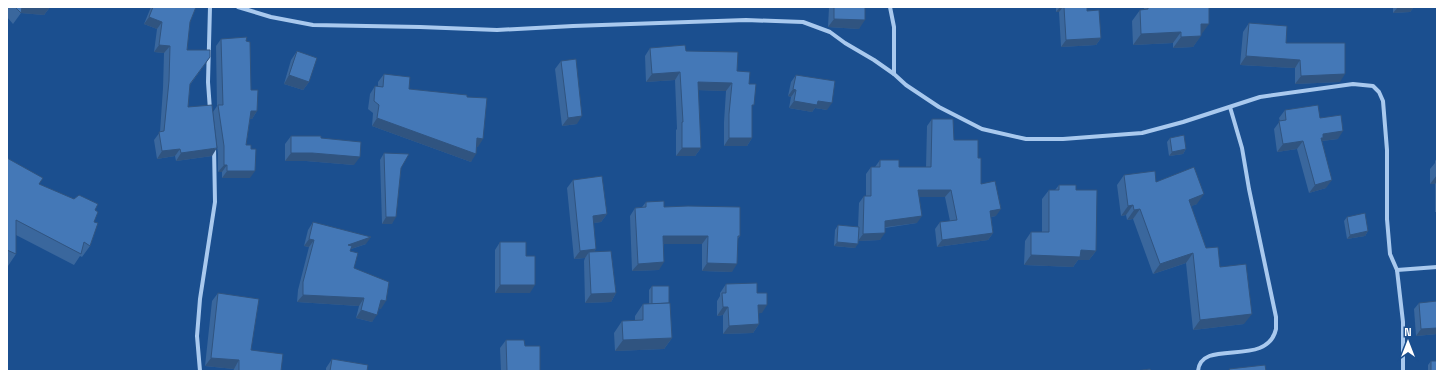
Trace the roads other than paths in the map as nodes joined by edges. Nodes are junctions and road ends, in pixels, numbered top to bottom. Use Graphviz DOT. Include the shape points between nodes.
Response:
graph roads {
  1 [pos="210,7"];
  2 [pos="238,7"];
  3 [pos="890,7"];
  4 [pos="894,74"];
  5 [pos="1230,107"];
  6 [pos="210,118"];
  7 [pos="213,140"];
  8 [pos="1437,268"];
  9 [pos="1397,270"];
  10 [pos="200,371"];
  11 [pos="1198,371"];
  12 [pos="1403,371"];
  1 -- 6 [label="street"];
  2 -- 4 [label="street" via="271,17 313,25 497,30 746,20 803,22 830,32"];
  3 -- 4 [label="street" via="894,27"];
  4 -- 5 [label="street" via="939,107 982,129 1026,139 1142,133"];
  5 -- 9 [label="street" via="1260,97 1353,84 1373,86 1383,101 1387,219 1390,254"];
  5 -- 11 [label="street" via="1242,148 1276,317 1276,330 1261,349 1217,354 1204,359"];
  7 -- 10 [label="street" via="215,202 200,299 197,336"];
  8 -- 9 [label="street"];
  9 -- 12 [label="street" via="1403,322"];
}
